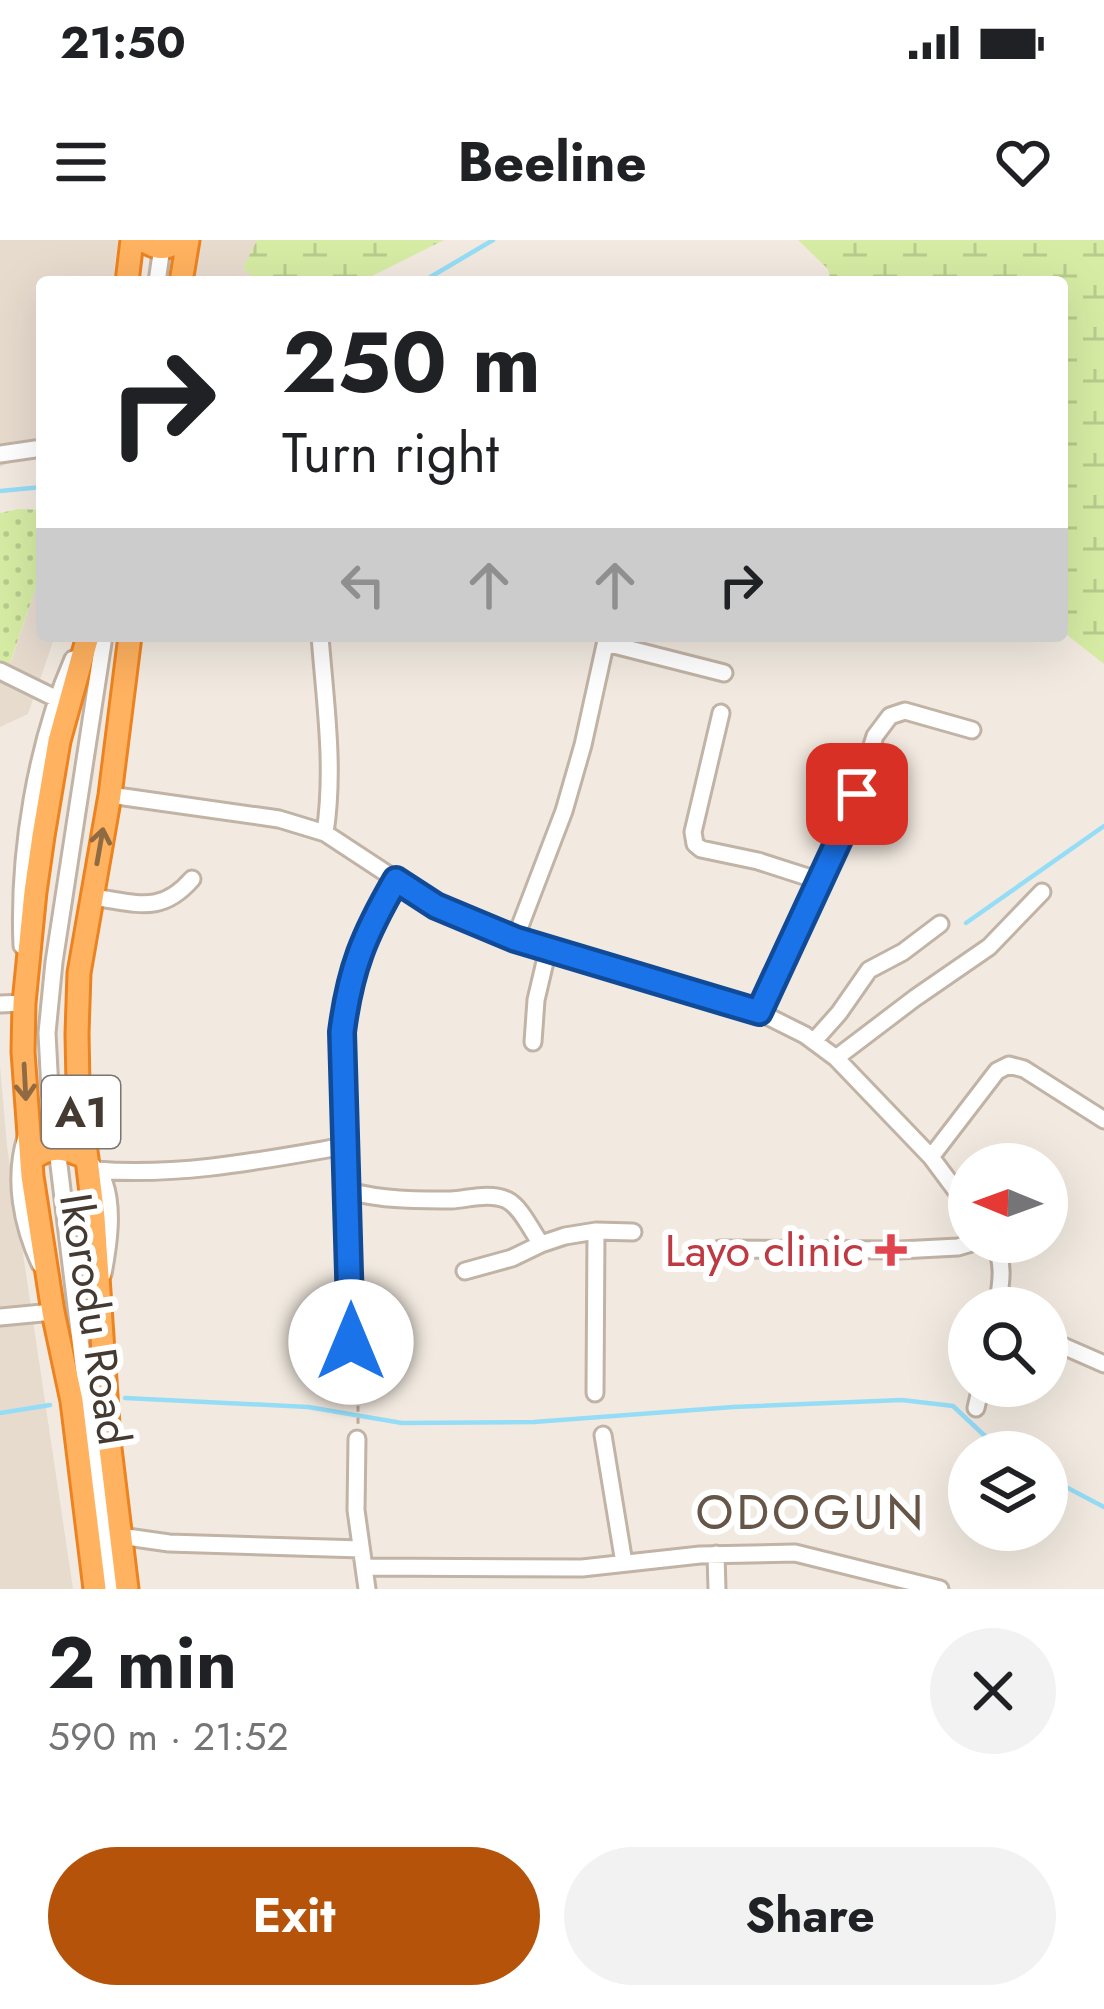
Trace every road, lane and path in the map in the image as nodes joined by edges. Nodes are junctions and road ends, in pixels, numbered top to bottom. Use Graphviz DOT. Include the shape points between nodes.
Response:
graph roads {
  1 [pos="132,240"];
  2 [pos="188,240"];
  3 [pos="161,242"];
  4 [pos="128,276"];
  5 [pos="158,276"];
  6 [pos="182,276"];
  7 [pos="36,449"];
  8 [pos="0,454"];
  9 [pos="83,642"];
  10 [pos="84,642"];
  11 [pos="103,642"];
  12 [pos="129,642"];
  13 [pos="320,642"];
  14 [pos="607,642"];
  15 [pos="614,642"];
  16 [pos="0,671"];
  17 [pos="724,673"];
  18 [pos="57,699"];
  19 [pos="721,713"];
  20 [pos="972,730"];
  21 [pos="110,795"];
  22 [pos="325,832"];
  23 [pos="192,879"];
  24 [pos="396,880"];
  25 [pos="820,881"];
  26 [pos="0,888"];
  27 [pos="21,891"];
  28 [pos="1042,892"];
  29 [pos="92,897"];
  30 [pos="940,924"];
  31 [pos="515,939"];
  32 [pos="548,949"];
  33 [pos="24,1003"];
  34 [pos="0,1004"];
  35 [pos="759,1012"];
  36 [pos="814,1041"];
  37 [pos="533,1042"];
  38 [pos="836,1058"];
  39 [pos="1104,1120"];
  40 [pos="28,1128"];
  41 [pos="345,1146"];
  42 [pos="56,1148"];
  43 [pos="932,1157"];
  44 [pos="31,1160"];
  45 [pos="92,1164"];
  46 [pos="948,1179"];
  47 [pos="348,1191"];
  48 [pos="596,1231"];
  49 [pos="633,1232"];
  50 [pos="541,1244"];
  51 [pos="948,1248"];
  52 [pos="720,1249"];
  53 [pos="464,1271"];
  54 [pos="48,1282"];
  55 [pos="53,1312"];
  56 [pos="0,1317"];
  57 [pos="1068,1348"];
  58 [pos="1104,1364"];
  59 [pos="351,1381"];
  60 [pos="595,1393"];
  61 [pos="358,1401"];
  62 [pos="357,1433"];
  63 [pos="603,1435"];
  64 [pos="120,1536"];
  65 [pos="716,1554"];
  66 [pos="363,1558"];
  67 [pos="624,1563"];
  68 [pos="95,1589"];
  69 [pos="110,1589"];
  70 [pos="127,1589"];
  71 [pos="367,1589"];
  72 [pos="716,1589"];
  73 [pos="940,1589"];
  1 -- 4 [label="highway"];
  2 -- 6 [label="highway"];
  3 -- 5 [label="street"];
  7 -- 8 [label="street"];
  9 -- 18 [label="street"];
  10 -- 33 [label="highway, Ikorodu Road / A1" via="59,741"];
  11 -- 42 [label="street" via="47,1033"];
  12 -- 21 [label="highway, Ikorodu Road / A1"];
  13 -- 22 [label="street" via="330,768"];
  14 -- 31 [label="street" via="564,812"];
  15 -- 17 [label="street"];
  16 -- 18 [label="street"];
  18 -- 27 [label="street"];
  19 -- 25 [label="street" via="695,844"];
  20 -- 25 [label="street" via="904,712 890,716"];
  21 -- 22 [label="street"];
  29 -- 21 [label="highway, Ikorodu Road / A1, one-way"];
  22 -- 24 [label="street"];
  23 -- 29 [label="street" via="176,897 152,904"];
  24 -- 31 [label="street"];
  24 -- 41 [label="street" via="348,988"];
  25 -- 35 [label="street"];
  26 -- 27 [label="street"];
  27 -- 33 [label="street"];
  28 -- 38 [label="street" via="989,947"];
  29 -- 45 [label="highway, Ikorodu Road / A1" via="77,1034"];
  30 -- 36 [label="street" via="869,970"];
  31 -- 32 [label="street"];
  32 -- 35 [label="street"];
  32 -- 37 [label="street"];
  33 -- 34 [label="street"];
  33 -- 40 [label="highway, Ikorodu Road / A1, one-way"];
  35 -- 36 [label="street"];
  36 -- 38 [label="street"];
  38 -- 43 [label="street"];
  39 -- 43 [label="street" via="1009,1065"];
  40 -- 44 [label="highway, Ikorodu Road / A1"];
  40 -- 54 [label="street" via="20,1157 26,1230"];
  41 -- 45 [label="street" via="163,1170"];
  41 -- 47 [label="street"];
  42 -- 44 [label="highway"];
  42 -- 45 [label="highway"];
  42 -- 69 [label="street"];
  43 -- 46 [label="street"];
  44 -- 54 [label="highway, Ikorodu Road / A1"];
  45 -- 64 [label="highway, Ikorodu Road / A1"];
  47 -- 50 [label="street" via="418,1200 501,1197"];
  47 -- 59 [label="street"];
  48 -- 49 [label="street"];
  48 -- 50 [label="street"];
  48 -- 60 [label="street"];
  50 -- 53 [label="street"];
  51 -- 52 [label="street"];
  54 -- 55 [label="highway, Ikorodu Road / A1"];
  55 -- 56 [label="street"];
  55 -- 68 [label="highway, Ikorodu Road / A1"];
  57 -- 58 [label="street"];
  61 -- 62 [label="path"];
  62 -- 66 [label="street"];
  63 -- 67 [label="street"];
  64 -- 66 [label="street"];
  64 -- 70 [label="highway, Ikorodu Road / A1"];
  65 -- 67 [label="street"];
  65 -- 72 [label="street"];
  65 -- 73 [label="street" via="811,1555"];
  66 -- 67 [label="street"];
  66 -- 71 [label="street"];
}
